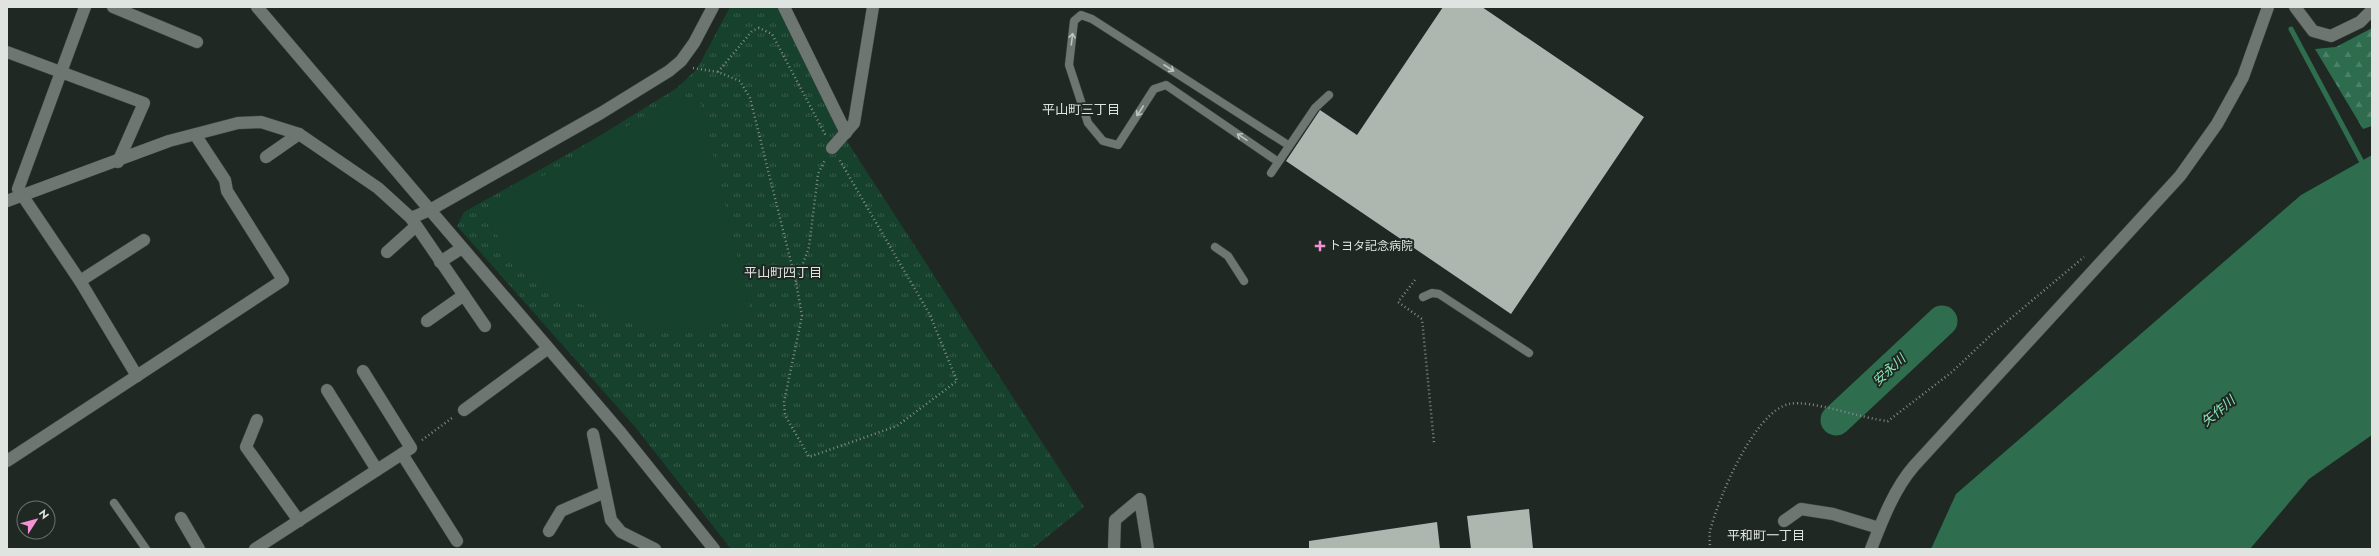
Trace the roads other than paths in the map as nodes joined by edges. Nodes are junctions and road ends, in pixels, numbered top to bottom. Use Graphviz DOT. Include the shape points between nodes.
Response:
graph roads {
  1 [pos="85,7"];
  2 [pos="113,7"];
  3 [pos="257,7"];
  4 [pos="713,7"];
  5 [pos="784,7"];
  6 [pos="873,7"];
  7 [pos="2268,7"];
  8 [pos="2295,7"];
  9 [pos="2372,10"];
  10 [pos="198,42"];
  11 [pos="7,52"];
  12 [pos="60,72"];
  13 [pos="1329,95"];
  14 [pos="846,133"];
  15 [pos="298,134"];
  16 [pos="196,136"];
  17 [pos="1285,143"];
  18 [pos="832,148"];
  19 [pos="266,157"];
  20 [pos="1274,159"];
  21 [pos="118,162"];
  22 [pos="1271,173"];
  23 [pos="22,196"];
  24 [pos="7,201"];
  25 [pos="430,210"];
  26 [pos="413,222"];
  27 [pos="144,240"];
  28 [pos="1215,247"];
  29 [pos="462,248"];
  30 [pos="387,252"];
  31 [pos="440,262"];
  32 [pos="80,281"];
  33 [pos="1244,281"];
  34 [pos="464,295"];
  35 [pos="1423,297"];
  36 [pos="428,321"];
  37 [pos="485,326"];
  38 [pos="546,349"];
  39 [pos="1529,353"];
  40 [pos="363,370"];
  41 [pos="137,376"];
  42 [pos="327,390"];
  43 [pos="464,410"];
  44 [pos="257,420"];
  45 [pos="593,434"];
  46 [pos="407,450"];
  47 [pos="7,461"];
  48 [pos="378,470"];
  49 [pos="605,492"];
  50 [pos="114,503"];
  51 [pos="181,518"];
  52 [pos="299,521"];
  53 [pos="1784,521"];
  54 [pos="1879,528"];
  55 [pos="549,531"];
  56 [pos="457,541"];
  57 [pos="146,549"];
  58 [pos="199,549"];
  59 [pos="255,549"];
  60 [pos="655,549"];
  61 [pos="714,549"];
  62 [pos="1114,549"];
  63 [pos="1148,549"];
  64 [pos="1871,549"];
  1 -- 12 [label="street"];
  2 -- 10 [label="street"];
  3 -- 25 [label="street"];
  4 -- 25 [label="street" via="694,43 669,71 601,113"];
  5 -- 14 [label="street"];
  6 -- 14 [label="street" via="854,123"];
  7 -- 54 [label="street" via="2243,77 2217,124 2180,176 1904,477"];
  8 -- 9 [label="street" via="2312,31 2331,36 2360,22"];
  11 -- 12 [label="street"];
  12 -- 21 [label="street" via="144,103"];
  12 -- 23 [label="street" via="18,189"];
  13 -- 22 [label="lane" via="1315,108"];
  14 -- 18 [label="street"];
  15 -- 16 [label="street" via="262,122 238,123"];
  15 -- 19 [label="street"];
  15 -- 26 [label="street" via="378,188"];
  16 -- 21 [label="street" via="169,141"];
  16 -- 41 [label="street" via="225,180 228,191 283,280"];
  20 -- 17 [label="lane, one-way" via="1166,85 1154,89 1118,144 1103,141 1088,123 1068,64 1074,21 1080,16 1092,19"];
  21 -- 23 [label="street"];
  23 -- 24 [label="street"];
  23 -- 32 [label="street"];
  25 -- 26 [label="street"];
  25 -- 29 [label="street"];
  26 -- 30 [label="street"];
  26 -- 31 [label="street"];
  27 -- 32 [label="street"];
  28 -- 33 [label="lane" via="1228,256"];
  29 -- 31 [label="street"];
  29 -- 38 [label="street"];
  31 -- 34 [label="street"];
  32 -- 41 [label="street"];
  34 -- 36 [label="street"];
  34 -- 37 [label="street"];
  35 -- 39 [label="lane" via="1432,293 1438,294"];
  38 -- 43 [label="street"];
  38 -- 61 [label="street" via="621,433"];
  40 -- 46 [label="street"];
  41 -- 47 [label="street"];
  42 -- 48 [label="street"];
  44 -- 52 [label="street" via="246,447"];
  45 -- 49 [label="street"];
  46 -- 48 [label="street"];
  46 -- 56 [label="street"];
  48 -- 52 [label="street"];
  49 -- 55 [label="street" via="562,511"];
  49 -- 60 [label="street" via="611,520 621,532"];
  50 -- 57 [label="lane"];
  51 -- 58 [label="street"];
  52 -- 59 [label="street"];
  53 -- 54 [label="street" via="1801,509 1833,514"];
  54 -- 64 [label="street"];
  62 -- 63 [label="street" via="1115,520 1140,499"];
}
